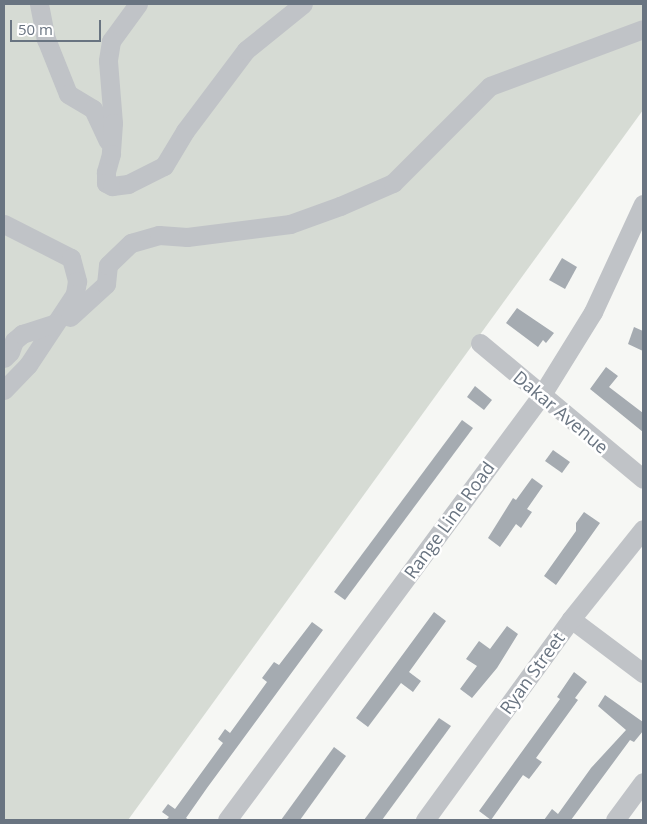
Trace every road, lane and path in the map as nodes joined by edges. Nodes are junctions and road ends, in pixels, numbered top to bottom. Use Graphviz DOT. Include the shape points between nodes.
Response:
graph roads {
  1 [pos="40,4"];
  2 [pos="138,4"];
  3 [pos="303,4"];
  4 [pos="643,29"];
  5 [pos="111,154"];
  6 [pos="643,204"];
  7 [pos="4,224"];
  8 [pos="62,320"];
  9 [pos="480,343"];
  10 [pos="4,358"];
  11 [pos="4,390"];
  12 [pos="541,396"];
  13 [pos="643,479"];
  14 [pos="643,529"];
  15 [pos="572,620"];
  16 [pos="643,673"];
  17 [pos="643,782"];
  18 [pos="227,820"];
  19 [pos="425,820"];
  20 [pos="615,820"];
  1 -- 5 [label="street" via="46,39 68,94 93,109"];
  2 -- 5 [label="street" via="111,41 108,61 113,124"];
  3 -- 5 [label="street" via="246,50 185,131 164,166 128,184 112,186 106,183"];
  4 -- 8 [label="street" via="490,86 393,183 340,206 290,224 187,237 159,235 131,243 108,264 106,284"];
  6 -- 12 [label="street, Range Line Road" via="593,312"];
  7 -- 8 [label="street" via="71,258 77,280 75,294"];
  8 -- 10 [label="street" via="22,334"];
  8 -- 11 [label="street" via="28,365"];
  9 -- 12 [label="street, Dakar Avenue"];
  12 -- 13 [label="street, Dakar Avenue"];
  12 -- 18 [label="street, Range Line Road"];
  14 -- 15 [label="street, Ryan Street"];
  15 -- 16 [label="street"];
  15 -- 19 [label="street, Ryan Street"];
  17 -- 20 [label="street"];
}
